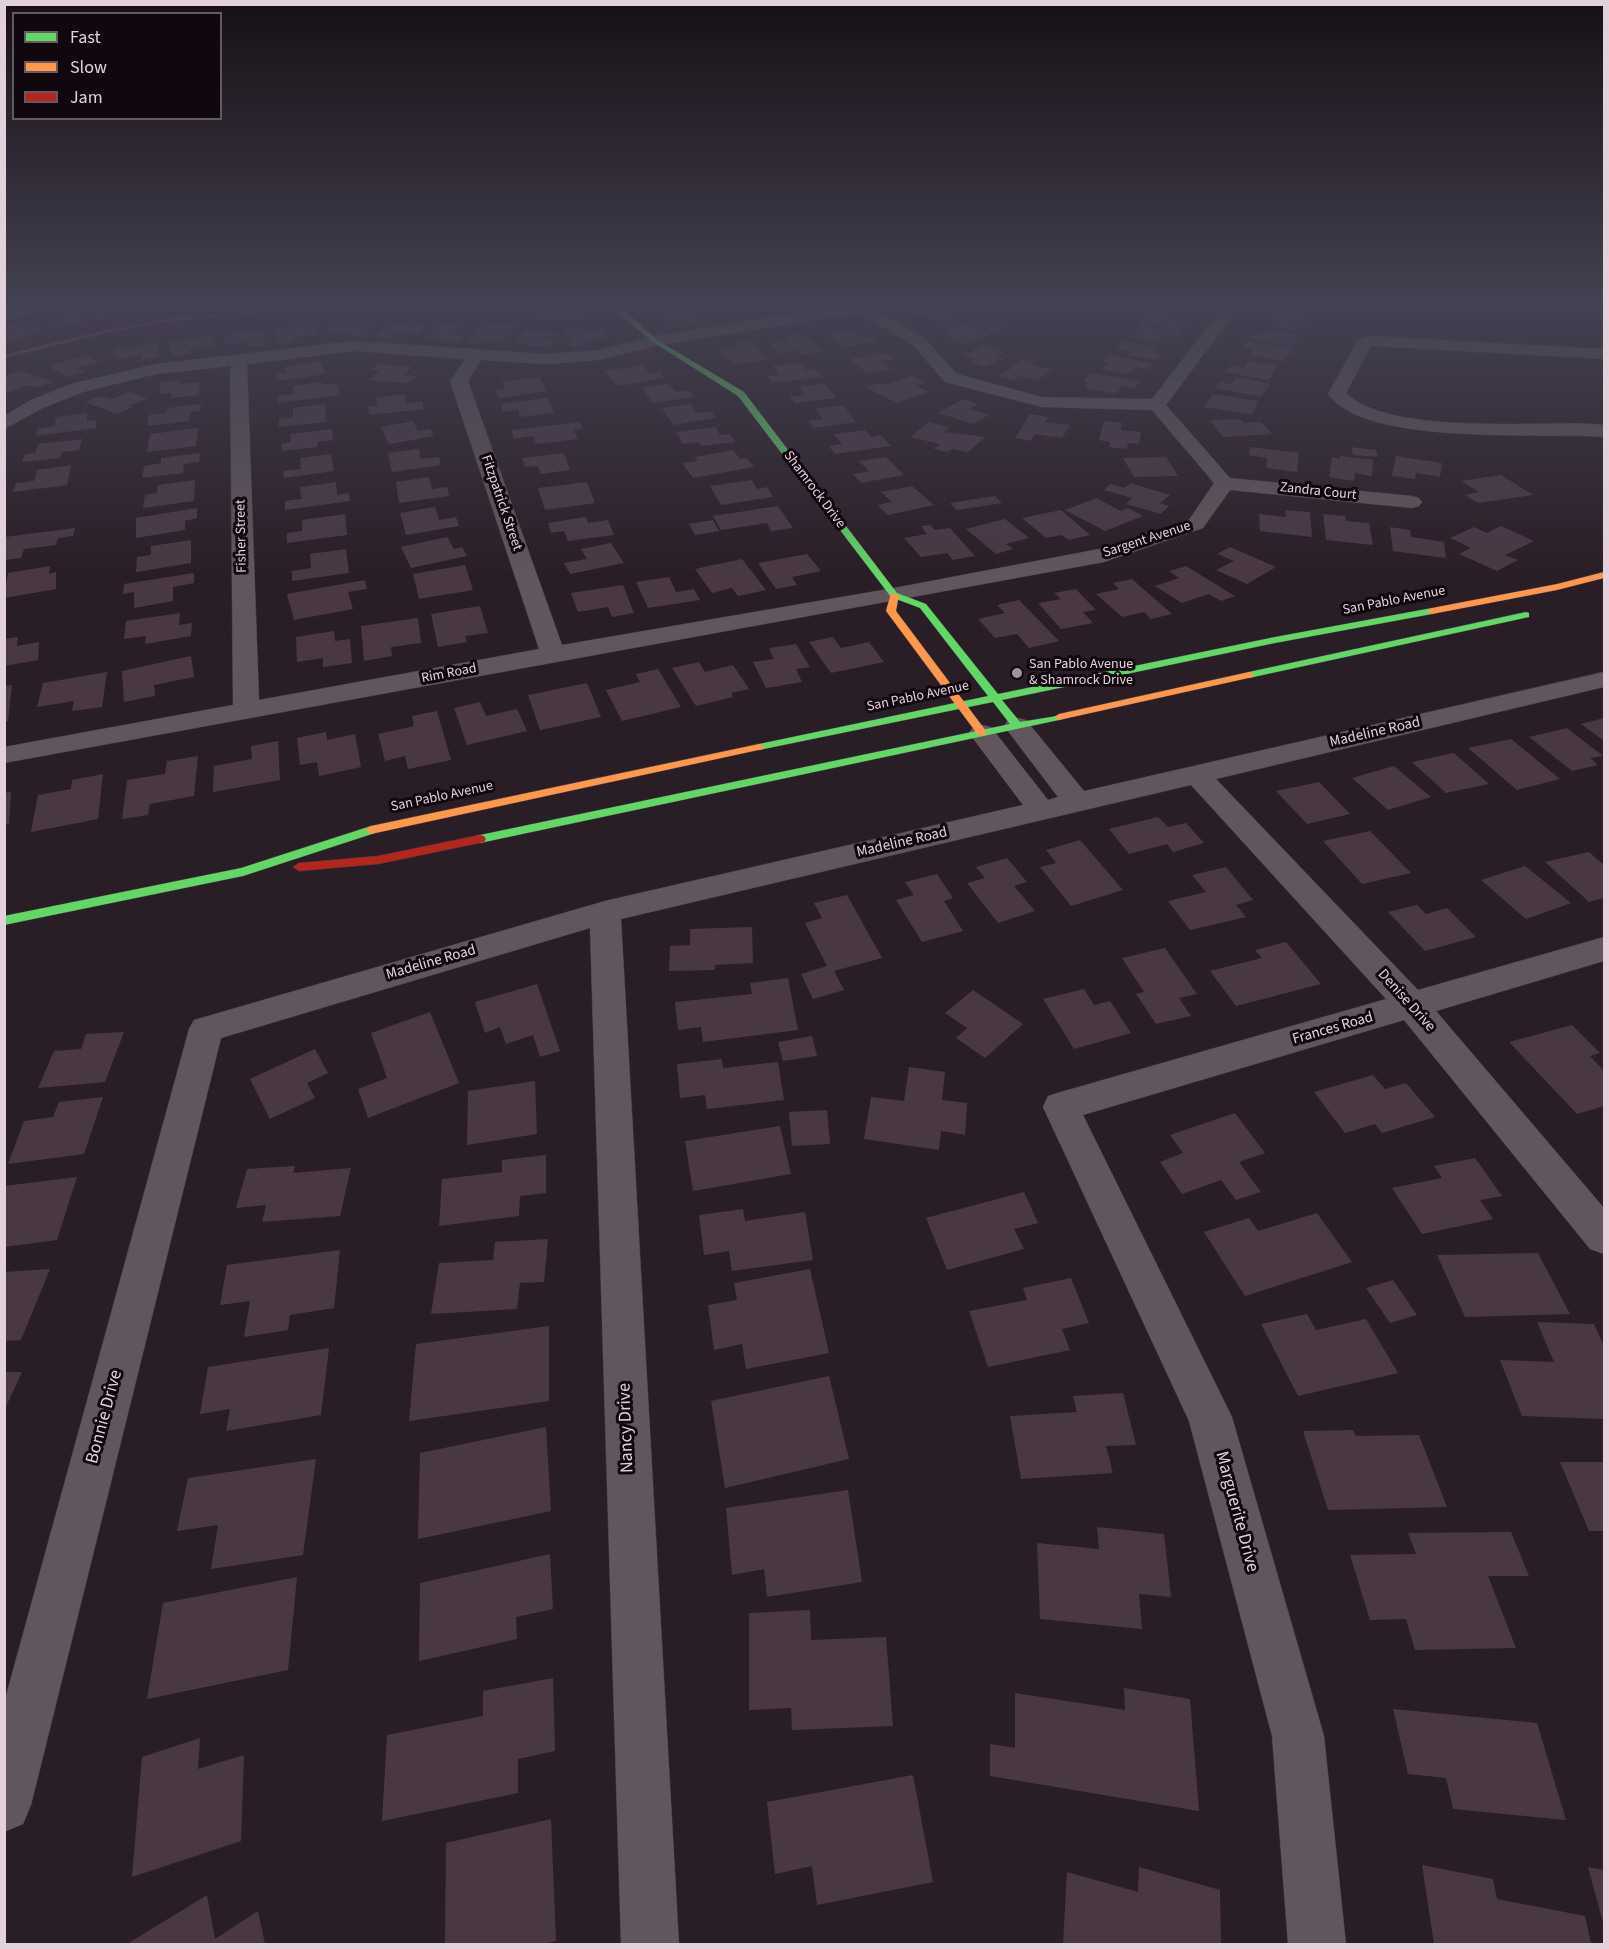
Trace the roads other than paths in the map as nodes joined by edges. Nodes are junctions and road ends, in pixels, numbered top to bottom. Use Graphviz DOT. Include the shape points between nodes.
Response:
graph roads {
  1 [pos="58,395"];
  2 [pos="239,395"];
  3 [pos="464,395"];
  4 [pos="742,395"];
  5 [pos="1015,395"];
  6 [pos="1165,395"];
  7 [pos="1338,395"];
  8 [pos="1157,405"];
  9 [pos="4,424"];
  10 [pos="1605,431"];
  11 [pos="1224,483"];
  12 [pos="1412,502"];
  13 [pos="1605,575"];
  14 [pos="894,595"];
  15 [pos="1540,612"];
  16 [pos="553,654"];
  17 [pos="1605,680"];
  18 [pos="994,698"];
  19 [pos="961,705"];
  20 [pos="246,712"];
  21 [pos="1017,726"];
  22 [pos="982,733"];
  23 [pos="4,755"];
  24 [pos="1197,775"];
  25 [pos="1077,802"];
  26 [pos="1041,810"];
  27 [pos="243,872"];
  28 [pos="605,912"];
  29 [pos="4,921"];
  30 [pos="1605,949"];
  31 [pos="1412,1006"];
  32 [pos="206,1029"];
  33 [pos="1061,1107"];
  34 [pos="1605,1236"];
  35 [pos="4,1804"];
  36 [pos="650,1944"];
  37 [pos="1317,1944"];
  1 -- 9 [label="street"];
  2 -- 20 [label="street, Fisher Street"];
  3 -- 16 [label="street, Fitzpatrick Street"];
  4 -- 14 [label="main road, Shamrock Drive"];
  5 -- 8 [label="street" via="1042,402"];
  6 -- 8 [label="street"];
  7 -- 10 [label="street" via="1360,410 1400,420 1486,430"];
  8 -- 11 [label="street"];
  11 -- 12 [label="street, Zandra Court"];
  11 -- 14 [label="street, Sargent Avenue" via="1196,524 1104,555"];
  13 -- 18 [label="main road, San Pablo Avenue"];
  14 -- 16 [label="street, Rim Road"];
  14 -- 18 [label="main road" via="923,606"];
  14 -- 19 [label="main road, Shamrock Drive" via="891,611"];
  15 -- 21 [label="main road, San Pablo Avenue"];
  16 -- 20 [label="street, Rim Road"];
  17 -- 24 [label="street, Madeline Road"];
  18 -- 19 [label="main road, San Pablo Avenue"];
  18 -- 21 [label="main road"];
  19 -- 22 [label="main road, Shamrock Drive"];
  19 -- 27 [label="main road, San Pablo Avenue" via="379,827"];
  20 -- 23 [label="street, Rim Road"];
  21 -- 22 [label="main road, San Pablo Avenue"];
  21 -- 25 [label="street"];
  22 -- 26 [label="street, Shamrock Drive"];
  22 -- 27 [label="main road, San Pablo Avenue" via="378,860"];
  24 -- 25 [label="street, Madeline Road"];
  24 -- 31 [label="street, Denise Drive"];
  25 -- 26 [label="street, Madeline Road"];
  26 -- 28 [label="street, Madeline Road"];
  27 -- 29 [label="main road, San Pablo Avenue"];
  28 -- 32 [label="street, Madeline Road"];
  28 -- 36 [label="street, Nancy Drive"];
  30 -- 31 [label="street, Frances Road"];
  31 -- 33 [label="street, Frances Road"];
  31 -- 34 [label="street, Denise Drive"];
  32 -- 35 [label="street, Bonnie Drive"];
  33 -- 37 [label="street, Marguerite Drive" via="1210,1417 1298,1736"];
}
